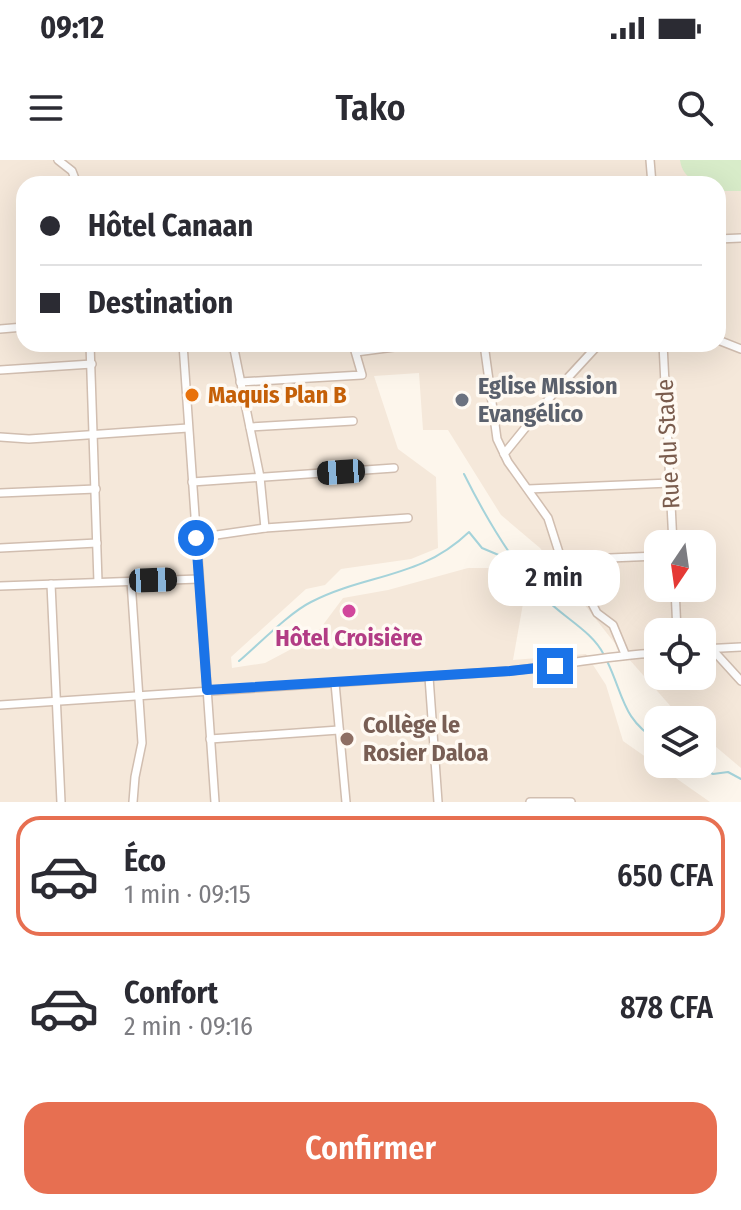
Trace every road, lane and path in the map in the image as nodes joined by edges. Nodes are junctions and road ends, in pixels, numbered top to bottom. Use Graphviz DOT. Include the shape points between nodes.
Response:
graph roads {
  1 [pos="58,160"];
  2 [pos="74,176"];
  3 [pos="91,352"];
  4 [pos="183,352"];
  5 [pos="234,352"];
  6 [pos="356,352"];
  7 [pos="485,352"];
  8 [pos="592,352"];
  9 [pos="663,352"];
  10 [pos="92,364"];
  11 [pos="0,370"];
  12 [pos="240,382"];
  13 [pos="353,421"];
  14 [pos="250,427"];
  15 [pos="188,428"];
  16 [pos="95,436"];
  17 [pos="0,437"];
  18 [pos="504,454"];
  19 [pos="394,468"];
  20 [pos="260,477"];
  21 [pos="192,482"];
  22 [pos="670,483"];
  23 [pos="96,489"];
  24 [pos="528,489"];
  25 [pos="0,493"];
  26 [pos="408,518"];
  27 [pos="265,528"];
  28 [pos="672,530"];
  29 [pos="196,538"];
  30 [pos="97,543"];
  31 [pos="0,548"];
  32 [pos="644,557"];
  33 [pos="561,560"];
  34 [pos="199,579"];
  35 [pos="131,581"];
  36 [pos="98,582"];
  37 [pos="51,584"];
  38 [pos="0,586"];
  39 [pos="741,647"];
  40 [pos="716,648"];
  41 [pos="644,653"];
  42 [pos="625,654"];
  43 [pos="716,657"];
  44 [pos="429,677"];
  45 [pos="741,681"];
  46 [pos="335,683"];
  47 [pos="207,690"];
  48 [pos="139,694"];
  49 [pos="58,699"];
  50 [pos="0,705"];
  51 [pos="339,730"];
  52 [pos="210,739"];
  53 [pos="61,802"];
  54 [pos="133,802"];
  55 [pos="215,802"];
  56 [pos="346,802"];
  57 [pos="438,802"];
  58 [pos="531,802"];
  59 [pos="571,802"];
  1 -- 2 [label="street"];
  3 -- 10 [label="street"];
  4 -- 15 [label="street"];
  5 -- 12 [label="street"];
  6 -- 12 [label="street" via="362,375"];
  7 -- 18 [label="street" via="497,439"];
  8 -- 18 [label="street"];
  9 -- 22 [label="street, Rue du Stade"];
  10 -- 11 [label="street"];
  10 -- 16 [label="street"];
  12 -- 14 [label="street"];
  13 -- 14 [label="street"];
  14 -- 20 [label="street"];
  15 -- 16 [label="street"];
  15 -- 21 [label="street"];
  16 -- 17 [label="street"];
  16 -- 23 [label="street"];
  18 -- 24 [label="street"];
  19 -- 20 [label="street"];
  20 -- 21 [label="street"];
  20 -- 27 [label="street"];
  21 -- 29 [label="street"];
  22 -- 24 [label="street"];
  22 -- 28 [label="street, Rue du Stade"];
  23 -- 25 [label="street"];
  23 -- 30 [label="street"];
  24 -- 33 [label="street" via="548,518"];
  26 -- 27 [label="street"];
  27 -- 29 [label="street"];
  29 -- 34 [label="street"];
  30 -- 31 [label="street"];
  30 -- 36 [label="street"];
  32 -- 33 [label="street"];
  33 -- 42 [label="street" via="597,613 613,625"];
  34 -- 35 [label="street"];
  34 -- 47 [label="street"];
  35 -- 36 [label="street"];
  35 -- 48 [label="street"];
  36 -- 37 [label="street"];
  37 -- 38 [label="street"];
  37 -- 49 [label="street"];
  39 -- 40 [label="street"];
  41 -- 42 [label="street"];
  42 -- 44 [label="street" via="523,670"];
  43 -- 45 [label="street"];
  44 -- 46 [label="street"];
  44 -- 57 [label="street"];
  46 -- 47 [label="street"];
  46 -- 51 [label="street"];
  47 -- 48 [label="street"];
  47 -- 52 [label="street"];
  48 -- 49 [label="street"];
  48 -- 54 [label="street" via="142,743"];
  49 -- 50 [label="street"];
  49 -- 53 [label="street"];
  51 -- 52 [label="street"];
  51 -- 56 [label="street"];
  52 -- 55 [label="street"];
  58 -- 59 [label="street"];
}
